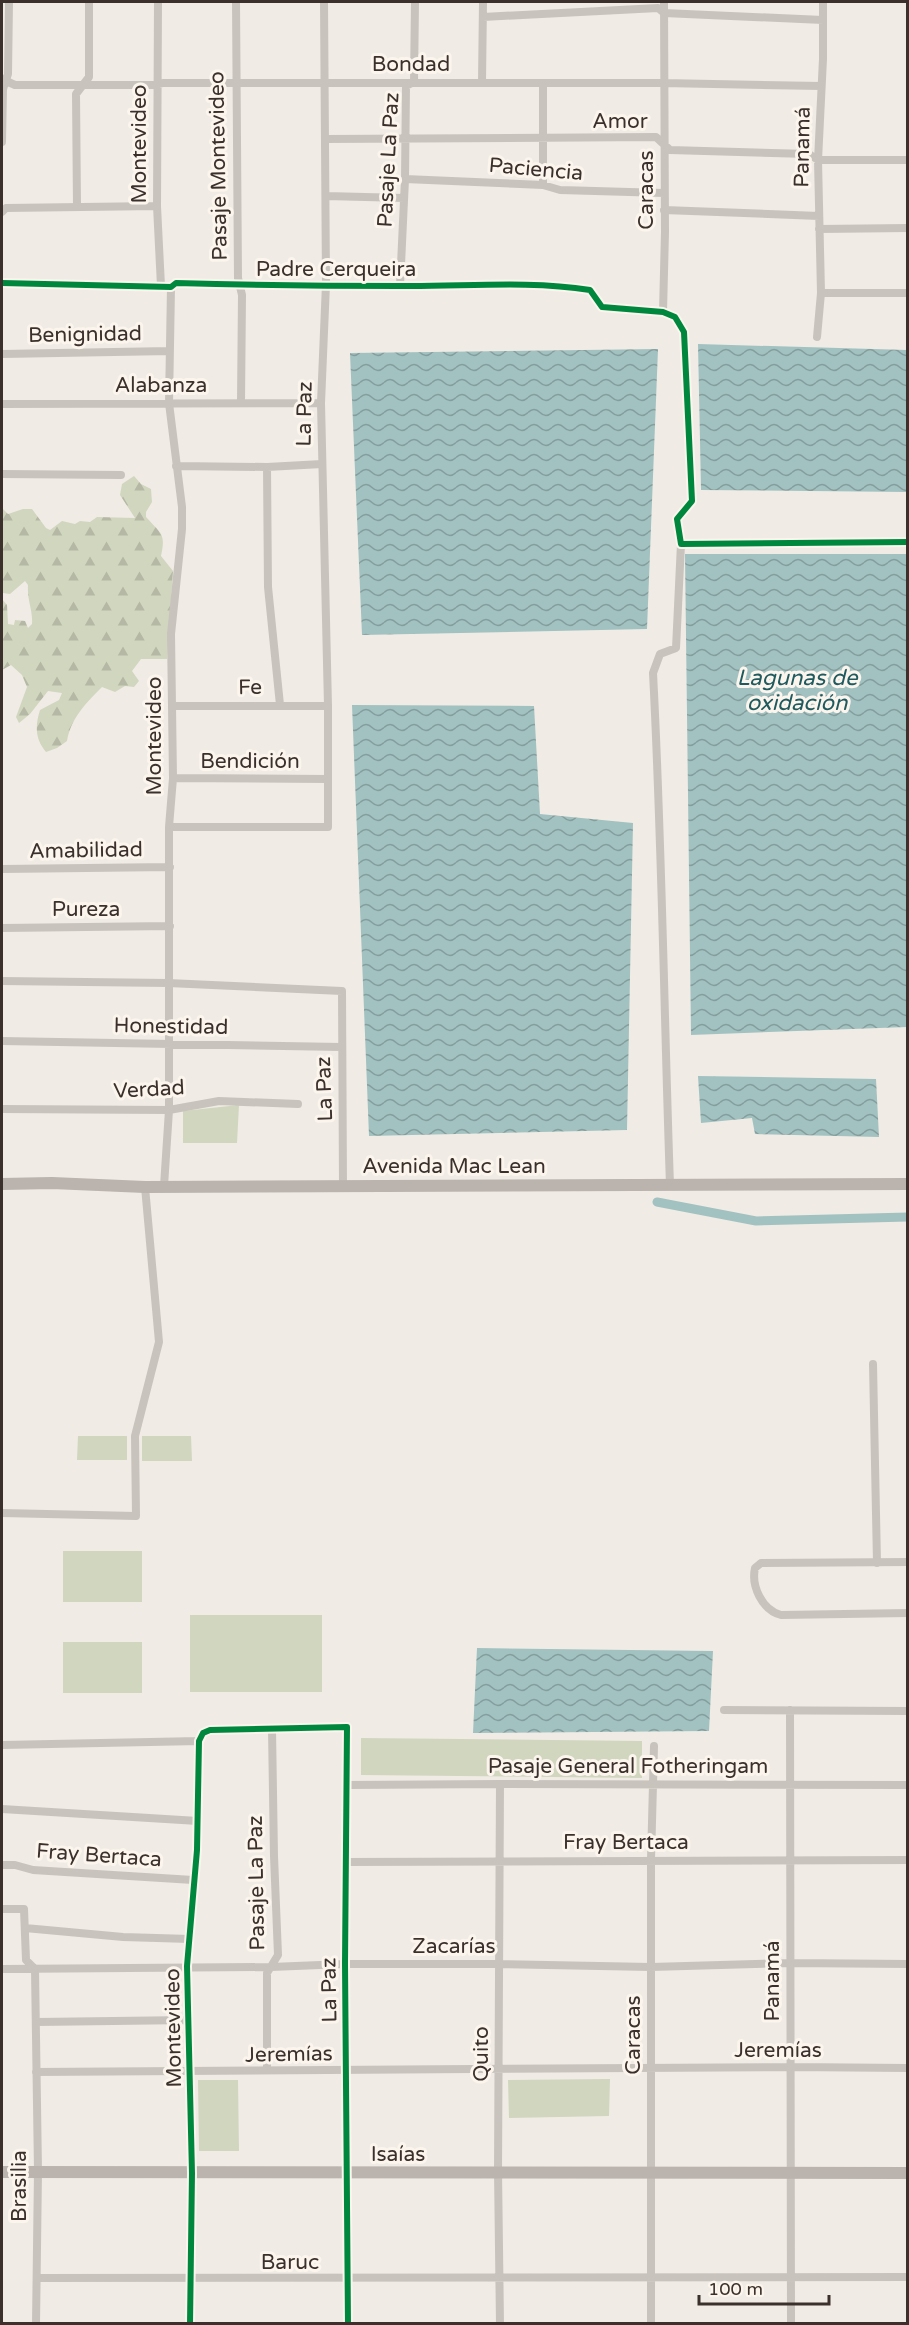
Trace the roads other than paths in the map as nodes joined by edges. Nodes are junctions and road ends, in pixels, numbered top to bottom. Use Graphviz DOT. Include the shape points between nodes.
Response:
graph roads {
  1 [pos="9,2"];
  2 [pos="89,2"];
  3 [pos="158,2"];
  4 [pos="236,2"];
  5 [pos="324,2"];
  6 [pos="415,2"];
  7 [pos="483,2"];
  8 [pos="664,2"];
  9 [pos="823,2"];
  10 [pos="664,13"];
  11 [pos="483,17"];
  12 [pos="823,21"];
  13 [pos="4,80"];
  14 [pos="414,82"];
  15 [pos="482,82"];
  16 [pos="663,82"];
  17 [pos="235,83"];
  18 [pos="325,83"];
  19 [pos="543,83"];
  20 [pos="156,85"];
  21 [pos="81,86"];
  22 [pos="821,86"];
  23 [pos="326,139"];
  24 [pos="406,139"];
  25 [pos="543,139"];
  26 [pos="2,142"];
  27 [pos="664,144"];
  28 [pos="818,160"];
  29 [pos="908,160"];
  30 [pos="405,179"];
  31 [pos="543,185"];
  32 [pos="664,193"];
  33 [pos="326,196"];
  34 [pos="404,198"];
  35 [pos="157,206"];
  36 [pos="77,207"];
  37 [pos="664,210"];
  38 [pos="2,212"];
  39 [pos="819,216"];
  40 [pos="908,228"];
  41 [pos="819,229"];
  42 [pos="2,283"];
  43 [pos="326,284"];
  44 [pos="240,285"];
  45 [pos="161,286"];
  46 [pos="400,286"];
  47 [pos="171,287"];
  48 [pos="821,293"];
  49 [pos="908,293"];
  50 [pos="663,312"];
  51 [pos="817,337"];
  52 [pos="170,351"];
  53 [pos="2,354"];
  54 [pos="241,402"];
  55 [pos="169,403"];
  56 [pos="321,403"];
  57 [pos="2,404"];
  58 [pos="322,464"];
  59 [pos="176,466"];
  60 [pos="267,467"];
  61 [pos="2,474"];
  62 [pos="122,475"];
  63 [pos="908,542"];
  64 [pos="681,543"];
  65 [pos="280,705"];
  66 [pos="173,706"];
  67 [pos="328,706"];
  68 [pos="173,778"];
  69 [pos="328,779"];
  70 [pos="169,827"];
  71 [pos="170,867"];
  72 [pos="2,869"];
  73 [pos="170,926"];
  74 [pos="2,928"];
  75 [pos="2,981"];
  76 [pos="168,983"];
  77 [pos="2,1041"];
  78 [pos="167,1045"];
  79 [pos="340,1047"];
  80 [pos="298,1104"];
  81 [pos="2,1109"];
  82 [pos="169,1110"];
  83 [pos="2,1184"];
  84 [pos="908,1184"];
  85 [pos="670,1185"];
  86 [pos="164,1186"];
  87 [pos="343,1186"];
  88 [pos="145,1187"];
  89 [pos="873,1364"];
  90 [pos="2,1513"];
  91 [pos="877,1563"];
  92 [pos="908,1563"];
  93 [pos="908,1612"];
  94 [pos="724,1710"];
  95 [pos="790,1710"];
  96 [pos="908,1711"];
  97 [pos="272,1728"];
  98 [pos="201,1737"];
  99 [pos="2,1745"];
  100 [pos="654,1746"];
  101 [pos="500,1784"];
  102 [pos="653,1784"];
  103 [pos="348,1785"];
  104 [pos="789,1785"];
  105 [pos="908,1785"];
  106 [pos="2,1809"];
  107 [pos="198,1821"];
  108 [pos="791,1859"];
  109 [pos="651,1860"];
  110 [pos="908,1860"];
  111 [pos="499,1861"];
  112 [pos="345,1862"];
  113 [pos="2,1865"];
  114 [pos="193,1880"];
  115 [pos="2,1909"];
  116 [pos="25,1928"];
  117 [pos="190,1939"];
  118 [pos="790,1963"];
  119 [pos="345,1964"];
  120 [pos="498,1964"];
  121 [pos="908,1964"];
  122 [pos="187,1966"];
  123 [pos="272,1967"];
  124 [pos="651,1967"];
  125 [pos="2,1969"];
  126 [pos="34,1969"];
  127 [pos="189,2020"];
  128 [pos="37,2022"];
  129 [pos="791,2067"];
  130 [pos="499,2068"];
  131 [pos="908,2068"];
  132 [pos="347,2069"];
  133 [pos="651,2069"];
  134 [pos="267,2070"];
  135 [pos="36,2072"];
  136 [pos="189,2072"];
  137 [pos="38,2171"];
  138 [pos="347,2171"];
  139 [pos="498,2171"];
  140 [pos="2,2172"];
  141 [pos="192,2173"];
  142 [pos="650,2173"];
  143 [pos="790,2173"];
  144 [pos="908,2173"];
  145 [pos="650,2276"];
  146 [pos="790,2277"];
  147 [pos="908,2277"];
  148 [pos="37,2278"];
  149 [pos="191,2278"];
  150 [pos="500,2278"];
  151 [pos="348,2279"];
  152 [pos="36,2324"];
  153 [pos="190,2324"];
  154 [pos="348,2324"];
  155 [pos="500,2324"];
  156 [pos="651,2324"];
  157 [pos="790,2324"];
  1 -- 13 [label="street"];
  2 -- 21 [label="street" via="89,77"];
  3 -- 20 [label="street, Montevideo"];
  4 -- 17 [label="street, Pasaje Montevideo"];
  5 -- 18 [label="street, La Paz"];
  6 -- 14 [label="street, Pasaje La Paz"];
  7 -- 11 [label="street"];
  8 -- 10 [label="street, Caracas"];
  9 -- 12 [label="street, Panamá"];
  10 -- 11 [label="street" via="658,8"];
  10 -- 12 [label="street"];
  10 -- 16 [label="street, Caracas"];
  11 -- 15 [label="street"];
  12 -- 22 [label="street, Panamá"];
  13 -- 21 [label="street, Bondad" via="15,85"];
  13 -- 26 [label="street"];
  14 -- 15 [label="street, Bondad"];
  14 -- 18 [label="street, Bondad"];
  14 -- 24 [label="street, Pasaje La Paz" via="406,86"];
  15 -- 19 [label="street, Bondad"];
  16 -- 19 [label="street, Bondad"];
  16 -- 22 [label="street, Bondad"];
  16 -- 27 [label="street, Caracas"];
  17 -- 18 [label="street, Bondad"];
  17 -- 20 [label="street, Bondad"];
  17 -- 44 [label="street, Pasaje Montevideo"];
  18 -- 23 [label="street, La Paz"];
  19 -- 25 [label="street"];
  20 -- 21 [label="street, Bondad"];
  20 -- 35 [label="street, Montevideo"];
  21 -- 36 [label="street" via="76,94"];
  22 -- 28 [label="street, Panamá"];
  23 -- 24 [label="street, Amor"];
  23 -- 33 [label="street, La Paz"];
  24 -- 25 [label="street, Amor"];
  24 -- 30 [label="street, Pasaje La Paz"];
  25 -- 27 [label="street, Amor" via="656,137"];
  25 -- 31 [label="street"];
  27 -- 28 [label="street, Amor" via="670,150 809,154"];
  27 -- 32 [label="street, Caracas"];
  28 -- 29 [label="street, Amor"];
  28 -- 39 [label="street, Panamá"];
  30 -- 31 [label="street, Paciencia"];
  30 -- 34 [label="street, Pasaje La Paz"];
  31 -- 32 [label="street, Paciencia" via="560,190"];
  32 -- 37 [label="street, Caracas"];
  33 -- 34 [label="street"];
  33 -- 43 [label="street, La Paz"];
  34 -- 46 [label="street, Pasaje La Paz"];
  35 -- 36 [label="street"];
  35 -- 45 [label="street, Montevideo"];
  36 -- 38 [label="street" via="6,207"];
  37 -- 39 [label="street"];
  37 -- 50 [label="street, Caracas"];
  39 -- 41 [label="street, Panamá"];
  40 -- 41 [label="street"];
  41 -- 48 [label="street, Panamá"];
  42 -- 45 [label="street, Padre Cerqueira"];
  43 -- 44 [label="street, Padre Cerqueira"];
  43 -- 46 [label="street, Padre Cerqueira"];
  43 -- 56 [label="street, La Paz"];
  44 -- 47 [label="street, Padre Cerqueira"];
  44 -- 54 [label="street, Pasaje Montevideo"];
  45 -- 47 [label="street, Padre Cerqueira"];
  46 -- 50 [label="street, Padre Cerqueira" via="574,288 590,290 602,307"];
  47 -- 52 [label="street, Montevideo"];
  48 -- 49 [label="street"];
  48 -- 51 [label="street, Panamá"];
  50 -- 64 [label="street" via="675,317 684,332 692,501 677,519"];
  52 -- 53 [label="street, Benignidad"];
  52 -- 55 [label="street, Montevideo"];
  54 -- 55 [label="street, Alabanza"];
  54 -- 56 [label="street, Alabanza"];
  55 -- 57 [label="street, Alabanza"];
  55 -- 59 [label="street, Montevideo"];
  56 -- 58 [label="street, La Paz"];
  58 -- 60 [label="street"];
  58 -- 67 [label="street, La Paz"];
  59 -- 60 [label="street"];
  59 -- 66 [label="street, Montevideo" via="182,529 171,634"];
  60 -- 65 [label="street" via="268,587"];
  61 -- 62 [label="street"];
  63 -- 64 [label="street"];
  64 -- 85 [label="street" via="676,648 660,654 653,673"];
  65 -- 66 [label="street, Fe"];
  65 -- 67 [label="street, Fe"];
  66 -- 68 [label="street, Montevideo"];
  67 -- 69 [label="street, La Paz"];
  68 -- 69 [label="street, Bendición"];
  68 -- 70 [label="street, Montevideo"];
  69 -- 70 [label="street, La Paz" via="328,827"];
  70 -- 71 [label="street, Montevideo"];
  71 -- 72 [label="street, Amabilidad"];
  71 -- 73 [label="street, Montevideo"];
  73 -- 74 [label="street, Pureza"];
  73 -- 76 [label="street, Montevideo"];
  75 -- 76 [label="street"];
  76 -- 78 [label="street, Montevideo"];
  76 -- 79 [label="street, La Paz" via="342,991"];
  77 -- 78 [label="street, Honestidad"];
  78 -- 79 [label="street, Honestidad"];
  78 -- 82 [label="street, Montevideo"];
  79 -- 87 [label="street, La Paz"];
  80 -- 82 [label="street, Verdad" via="219,1101"];
  81 -- 82 [label="street, Verdad"];
  82 -- 86 [label="street, Montevideo"];
  83 -- 88 [label="street, Avenida Mac Lean"];
  84 -- 85 [label="street, Avenida Mac Lean"];
  85 -- 87 [label="street, Avenida Mac Lean"];
  86 -- 87 [label="street, Avenida Mac Lean"];
  86 -- 88 [label="street, Avenida Mac Lean"];
  88 -- 90 [label="street" via="159,1342 135,1436 136,1516"];
  89 -- 91 [label="street"];
  91 -- 92 [label="street"];
  91 -- 93 [label="street" via="762,1563 754,1568 753,1576 761,1601 781,1615"];
  94 -- 95 [label="street"];
  95 -- 96 [label="street"];
  95 -- 104 [label="street, Panamá"];
  97 -- 98 [label="street" via="210,1730"];
  97 -- 103 [label="street, La Paz" via="346,1727"];
  97 -- 123 [label="street, Pasaje La Paz" via="278,1955"];
  98 -- 99 [label="street"];
  98 -- 107 [label="street, Montevideo"];
  100 -- 102 [label="street, Caracas"];
  101 -- 102 [label="street, Pasaje General Fotheringam"];
  101 -- 103 [label="street, Pasaje General Fotheringam"];
  101 -- 111 [label="street, Quito"];
  102 -- 104 [label="street, Pasaje General Fotheringam"];
  102 -- 109 [label="street, Caracas"];
  103 -- 112 [label="street, La Paz"];
  104 -- 105 [label="street, Pasaje General Fotheringam"];
  104 -- 108 [label="street, Panamá"];
  106 -- 107 [label="street"];
  107 -- 114 [label="street, Montevideo"];
  108 -- 109 [label="street, Fray Bertaca"];
  108 -- 110 [label="street, Fray Bertaca"];
  108 -- 118 [label="street, Panamá"];
  109 -- 111 [label="street, Fray Bertaca"];
  109 -- 124 [label="street, Caracas"];
  111 -- 112 [label="street, Fray Bertaca"];
  111 -- 120 [label="street, Quito"];
  112 -- 119 [label="street, La Paz"];
  113 -- 114 [label="street, Fray Bertaca"];
  114 -- 117 [label="street, Montevideo"];
  115 -- 116 [label="street, Brasilia" via="24,1909"];
  116 -- 117 [label="street"];
  116 -- 126 [label="street, Brasilia" via="26,1960"];
  117 -- 122 [label="street, Montevideo"];
  118 -- 121 [label="street, Zacarías"];
  118 -- 124 [label="street, Zacarías"];
  118 -- 129 [label="street, Panamá"];
  119 -- 120 [label="street, Zacarías"];
  119 -- 123 [label="street, Zacarías"];
  119 -- 132 [label="street, La Paz"];
  120 -- 124 [label="street, Zacarías"];
  120 -- 130 [label="street, Quito"];
  122 -- 123 [label="street, Zacarías"];
  122 -- 126 [label="street, Zacarías"];
  122 -- 127 [label="street, Montevideo"];
  123 -- 134 [label="street, Pasaje La Paz" via="267,1973"];
  124 -- 133 [label="street, Caracas"];
  125 -- 126 [label="street, Zacarías"];
  126 -- 128 [label="street, Brasilia"];
  127 -- 128 [label="street"];
  127 -- 136 [label="street, Montevideo"];
  128 -- 135 [label="street, Brasilia"];
  129 -- 131 [label="street, Jeremías"];
  129 -- 133 [label="street, Jeremías"];
  129 -- 143 [label="street, Panamá"];
  130 -- 132 [label="street, Jeremías"];
  130 -- 133 [label="street, Jeremías"];
  130 -- 139 [label="street, Quito"];
  132 -- 134 [label="street, Jeremías"];
  132 -- 138 [label="street, La Paz"];
  133 -- 142 [label="street, Caracas"];
  134 -- 136 [label="street, Jeremías"];
  135 -- 136 [label="street, Jeremías"];
  135 -- 137 [label="street, Brasilia"];
  136 -- 141 [label="street, Montevideo"];
  137 -- 140 [label="street, Isaías"];
  137 -- 141 [label="street, Isaías"];
  137 -- 148 [label="street, Brasilia"];
  138 -- 139 [label="street, Isaías"];
  138 -- 141 [label="street, Isaías"];
  138 -- 151 [label="street, La Paz"];
  139 -- 142 [label="street, Isaías"];
  139 -- 150 [label="street, Quito"];
  141 -- 149 [label="street, Montevideo"];
  142 -- 143 [label="street, Isaías"];
  142 -- 145 [label="street, Caracas"];
  143 -- 144 [label="street, Isaías"];
  143 -- 146 [label="street, Panamá"];
  145 -- 146 [label="street, Baruc"];
  145 -- 150 [label="street, Baruc"];
  145 -- 156 [label="street, Caracas"];
  146 -- 147 [label="street, Baruc"];
  146 -- 157 [label="street, Panamá"];
  148 -- 149 [label="street, Baruc"];
  148 -- 152 [label="street, Brasilia"];
  149 -- 151 [label="street, Baruc"];
  149 -- 153 [label="street, Montevideo"];
  150 -- 151 [label="street, Baruc"];
  150 -- 155 [label="street, Quito"];
  151 -- 154 [label="street, La Paz"];
}
